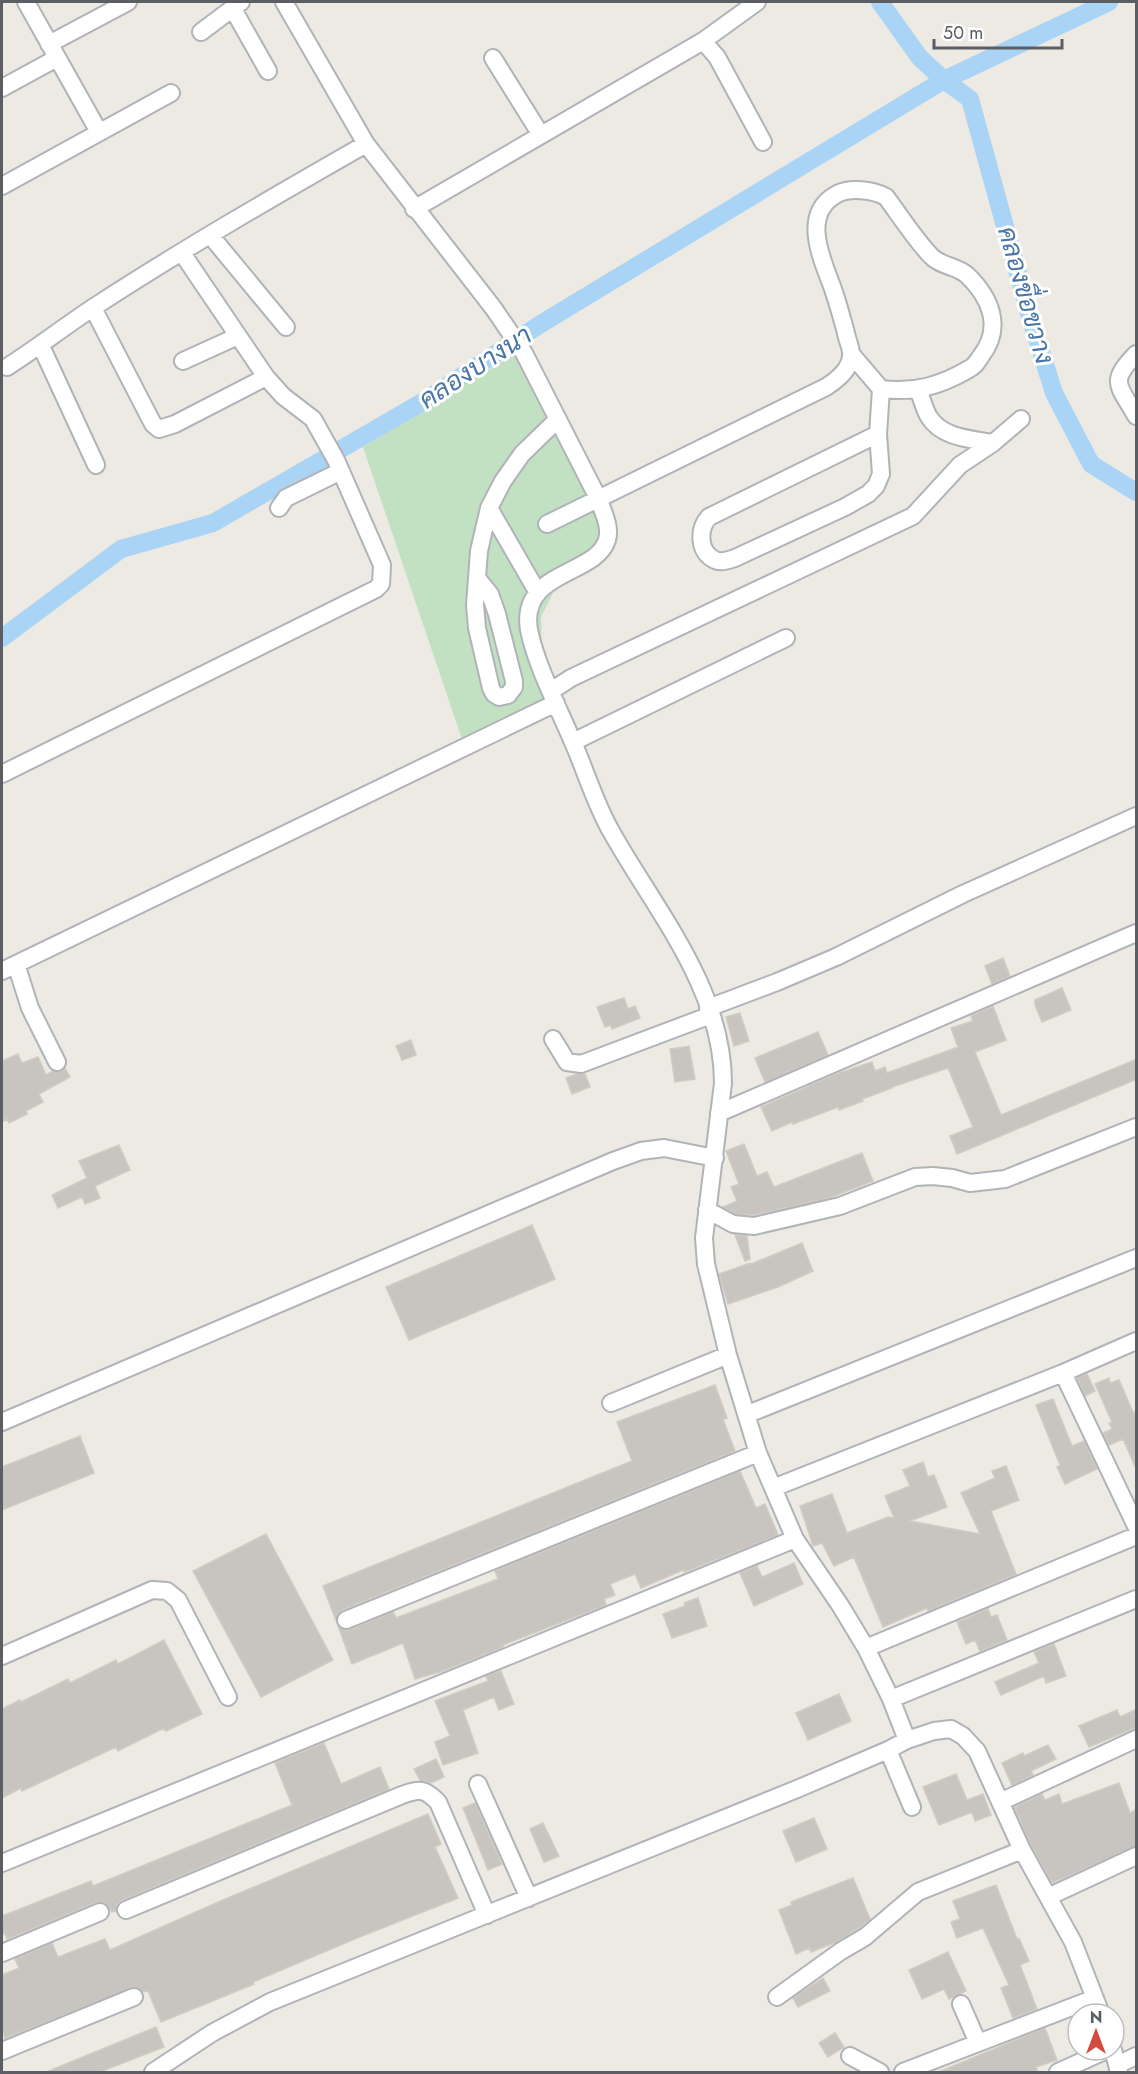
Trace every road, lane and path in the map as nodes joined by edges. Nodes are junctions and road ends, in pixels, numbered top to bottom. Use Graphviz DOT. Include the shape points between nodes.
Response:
graph roads {
  1 [pos="26,2"];
  2 [pos="128,2"];
  3 [pos="284,2"];
  4 [pos="757,2"];
  5 [pos="237,5"];
  6 [pos="201,32"];
  7 [pos="703,41"];
  8 [pos="53,51"];
  9 [pos="493,58"];
  10 [pos="268,71"];
  11 [pos="2,88"];
  12 [pos="171,93"];
  13 [pos="99,132"];
  14 [pos="541,135"];
  15 [pos="763,142"];
  16 [pos="366,144"];
  17 [pos="2,186"];
  18 [pos="414,208"];
  19 [pos="210,235"];
  20 [pos="182,253"];
  21 [pos="93,308"];
  22 [pos="286,327"];
  23 [pos="238,336"];
  24 [pos="41,346"];
  25 [pos="1137,354"];
  26 [pos="852,355"];
  27 [pos="183,361"];
  28 [pos="7,367"];
  29 [pos="266,377"];
  30 [pos="881,389"];
  31 [pos="918,390"];
  32 [pos="1137,416"];
  33 [pos="558,418"];
  34 [pos="1022,419"];
  35 [pos="878,434"];
  36 [pos="993,443"];
  37 [pos="96,465"];
  38 [pos="339,466"];
  39 [pos="599,500"];
  40 [pos="279,508"];
  41 [pos="489,508"];
  42 [pos="547,524"];
  43 [pos="477,578"];
  44 [pos="537,593"];
  45 [pos="786,638"];
  46 [pos="553,697"];
  47 [pos="573,742"];
  48 [pos="2,774"];
  49 [pos="1137,816"];
  50 [pos="1137,933"];
  51 [pos="9,967"];
  52 [pos="710,1012"];
  53 [pos="553,1039"];
  54 [pos="57,1062"];
  55 [pos="719,1113"];
  56 [pos="1137,1127"];
  57 [pos="715,1158"];
  58 [pos="707,1210"];
  59 [pos="1137,1258"];
  60 [pos="1137,1341"];
  61 [pos="728,1355"];
  62 [pos="1063,1373"];
  63 [pos="611,1403"];
  64 [pos="748,1414"];
  65 [pos="2,1422"];
  66 [pos="758,1453"];
  67 [pos="773,1488"];
  68 [pos="1137,1526"];
  69 [pos="1137,1536"];
  70 [pos="795,1539"];
  71 [pos="1137,1599"];
  72 [pos="346,1620"];
  73 [pos="866,1648"];
  74 [pos="2,1656"];
  75 [pos="228,1697"];
  76 [pos="891,1699"];
  77 [pos="1137,1739"];
  78 [pos="907,1740"];
  79 [pos="888,1750"];
  80 [pos="478,1784"];
  81 [pos="1000,1802"];
  82 [pos="912,1807"];
  83 [pos="1022,1850"];
  84 [pos="1137,1857"];
  85 [pos="2,1863"];
  86 [pos="1048,1897"];
  87 [pos="529,1898"];
  88 [pos="126,1910"];
  89 [pos="100,1912"];
  90 [pos="487,1915"];
  91 [pos="2,1953"];
  92 [pos="134,1997"];
  93 [pos="777,1997"];
  94 [pos="1096,2002"];
  95 [pos="961,2004"];
  96 [pos="1066,2016"];
  97 [pos="978,2043"];
  98 [pos="2,2051"];
  99 [pos="850,2056"];
  100 [pos="1137,2056"];
  101 [pos="1081,2062"];
  102 [pos="1116,2063"];
  103 [pos="153,2073"];
  104 [pos="880,2073"];
  105 [pos="903,2073"];
  106 [pos="1058,2073"];
  1 -- 8 [label="street"];
  2 -- 8 [label="street"];
  3 -- 16 [label="street"];
  4 -- 7 [label="street"];
  5 -- 6 [label="street"];
  5 -- 10 [label="street"];
  7 -- 14 [label="street"];
  7 -- 15 [label="street" via="717,57"];
  8 -- 11 [label="street"];
  8 -- 13 [label="street"];
  9 -- 14 [label="street"];
  12 -- 13 [label="street"];
  13 -- 17 [label="street"];
  14 -- 18 [label="street"];
  16 -- 18 [label="street"];
  16 -- 19 [label="street"];
  18 -- 33 [label="street" via="494,309 524,353"];
  19 -- 20 [label="street"];
  19 -- 22 [label="street"];
  20 -- 21 [label="street"];
  20 -- 23 [label="street"];
  21 -- 24 [label="street"];
  21 -- 29 [label="street" via="159,429"];
  23 -- 27 [label="street"];
  23 -- 29 [label="street"];
  24 -- 28 [label="street"];
  24 -- 37 [label="street"];
  25 -- 32 [label="street" via="1118,379"];
  26 -- 30 [label="street"];
  26 -- 31 [label="street" via="817,241 816,223 829,199 842,191 855,190 886,197 933,258 967,275 993,317 986,351 974,366 947,382"];
  26 -- 39 [label="street" via="840,378 826,387"];
  29 -- 38 [label="street" via="313,419"];
  30 -- 31 [label="street"];
  30 -- 35 [label="street"];
  31 -- 36 [label="street" via="928,416 938,428"];
  33 -- 39 [label="street"];
  33 -- 41 [label="street" via="522,454"];
  34 -- 36 [label="street"];
  35 -- 35 [label="street" via="709,517 700,534 705,550 714,560 735,558 868,494 881,474"];
  36 -- 46 [label="street" via="960,465 913,516 571,678"];
  38 -- 40 [label="street" via="286,498"];
  38 -- 48 [label="street" via="382,565 381,584 376,589"];
  39 -- 42 [label="street"];
  39 -- 44 [label="street" via="608,531 603,547"];
  41 -- 43 [label="street"];
  41 -- 44 [label="street"];
  43 -- 43 [label="street" via="490,594 513,675 514,687 504,697 494,694 491,688 477,628"];
  44 -- 46 [label="street" via="531,602 529,629"];
  45 -- 47 [label="street"];
  46 -- 47 [label="street"];
  46 -- 51 [label="street"];
  47 -- 52 [label="street" via="610,830 686,955"];
  49 -- 52 [label="street"];
  50 -- 55 [label="street"];
  51 -- 54 [label="street"];
  52 -- 53 [label="street" via="581,1064 567,1062"];
  52 -- 55 [label="street" via="723,1063"];
  55 -- 57 [label="street"];
  56 -- 58 [label="street" via="1005,1179 970,1183 952,1178 915,1177 840,1206 754,1226 733,1224"];
  57 -- 58 [label="street"];
  57 -- 65 [label="street" via="664,1148 640,1151"];
  58 -- 61 [label="street" via="706,1264"];
  59 -- 64 [label="street"];
  60 -- 62 [label="street"];
  61 -- 63 [label="street"];
  61 -- 64 [label="street"];
  62 -- 67 [label="street"];
  62 -- 68 [label="street"];
  64 -- 66 [label="street"];
  66 -- 67 [label="street"];
  66 -- 72 [label="street"];
  67 -- 70 [label="street"];
  69 -- 73 [label="street"];
  70 -- 73 [label="street"];
  70 -- 85 [label="street"];
  71 -- 76 [label="street"];
  73 -- 76 [label="street"];
  74 -- 75 [label="street" via="152,1590 167,1591 178,1600"];
  76 -- 78 [label="street"];
  77 -- 81 [label="street"];
  78 -- 79 [label="street"];
  78 -- 81 [label="street" via="934,1731 951,1730 963,1736 977,1751"];
  79 -- 82 [label="street"];
  79 -- 87 [label="street"];
  80 -- 87 [label="street"];
  81 -- 83 [label="street"];
  83 -- 86 [label="street"];
  83 -- 93 [label="street" via="918,1892 865,1937"];
  84 -- 86 [label="street"];
  86 -- 94 [label="street" via="1073,1942"];
  87 -- 90 [label="street"];
  88 -- 90 [label="street" via="417,1790 428,1792 438,1802"];
  89 -- 91 [label="street"];
  90 -- 103 [label="street" via="244,2015"];
  92 -- 98 [label="street"];
  95 -- 97 [label="street"];
  96 -- 97 [label="street"];
  97 -- 105 [label="street"];
  99 -- 104 [label="street"];
  100 -- 102 [label="street"];
  101 -- 106 [label="street"];
}
